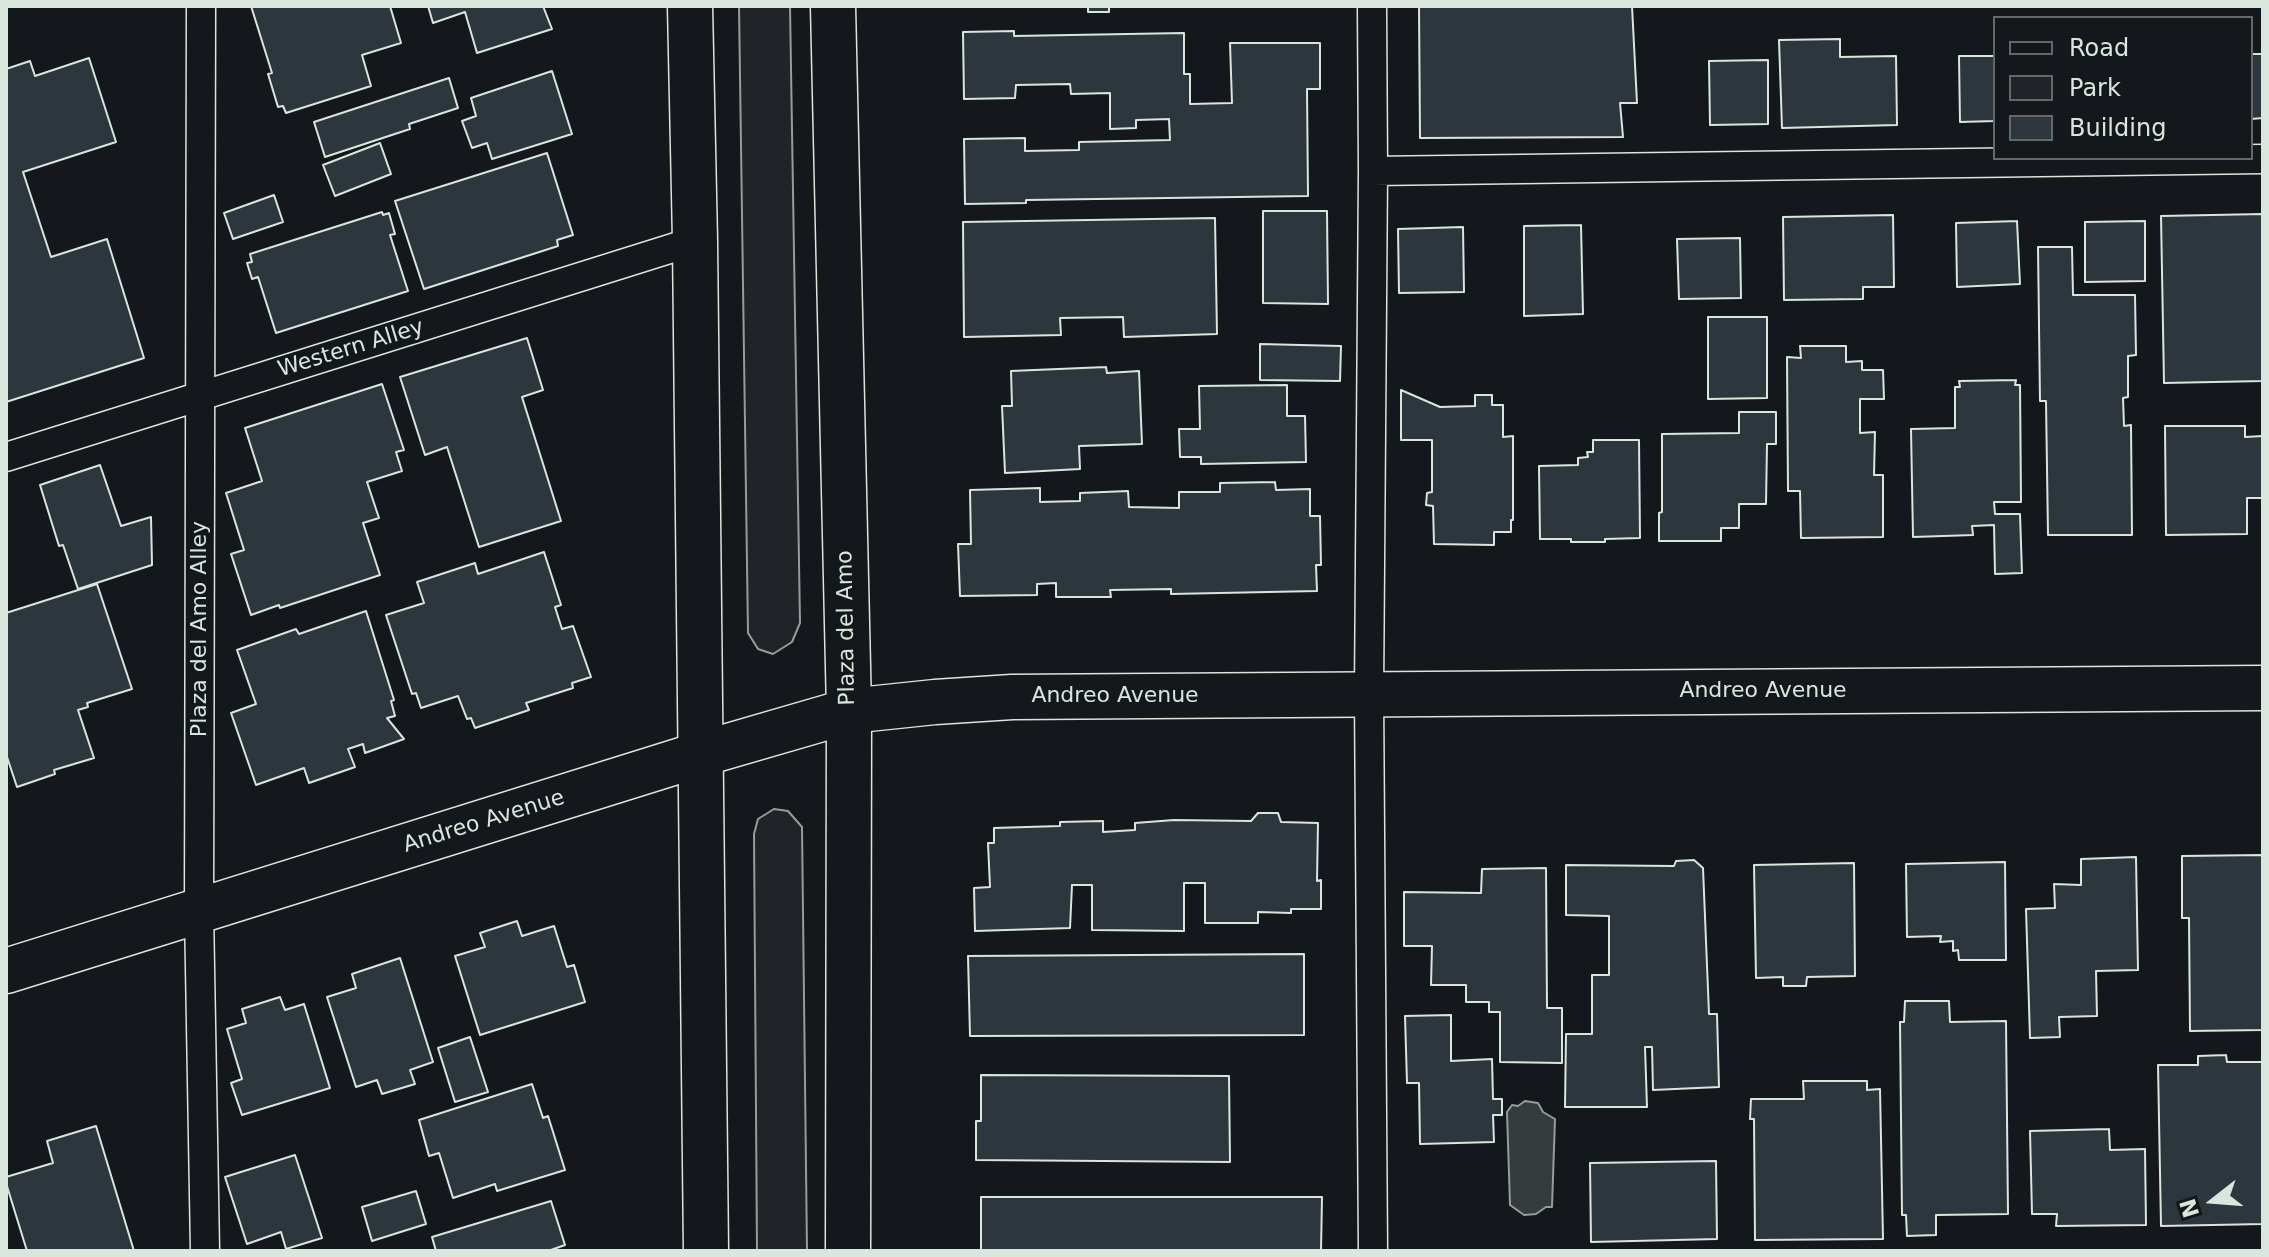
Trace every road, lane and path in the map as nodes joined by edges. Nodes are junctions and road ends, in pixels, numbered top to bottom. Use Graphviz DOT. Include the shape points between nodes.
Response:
graph roads {
  1 [pos="201,6"];
  2 [pos="690,6"];
  3 [pos="833,6"];
  4 [pos="1372,6"];
  5 [pos="2189,160"];
  6 [pos="1373,171"];
  7 [pos="695,241"];
  8 [pos="201,396"];
  9 [pos="6,457"];
  10 [pos="2263,688"];
  11 [pos="1369,694"];
  12 [pos="849,711"];
  13 [pos="701,754"];
  14 [pos="199,911"];
  15 [pos="6,971"];
  16 [pos="205,1251"];
  17 [pos="706,1251"];
  18 [pos="848,1251"];
  19 [pos="1373,1251"];
  1 -- 8 [label="lane, Plaza del Amo Alley"];
  2 -- 7 [label="main road"];
  3 -- 12 [label="main road, Plaza del Amo"];
  4 -- 6 [label="lane"];
  5 -- 6 [label="lane"];
  6 -- 11 [label="lane"];
  7 -- 8 [label="lane, Western Alley"];
  7 -- 13 [label="main road"];
  8 -- 9 [label="lane, Western Alley"];
  8 -- 14 [label="lane, Plaza del Amo Alley"];
  10 -- 11 [label="main road, Andreo Avenue"];
  11 -- 12 [label="main road, Andreo Avenue" via="1012,697"];
  11 -- 19 [label="lane"];
  12 -- 13 [label="main road, Andreo Avenue"];
  12 -- 18 [label="main road, Plaza del Amo"];
  13 -- 14 [label="main road, Andreo Avenue"];
  13 -- 17 [label="main road"];
  14 -- 15 [label="main road, Andreo Avenue"];
  14 -- 16 [label="lane, Plaza del Amo Alley"];
}
